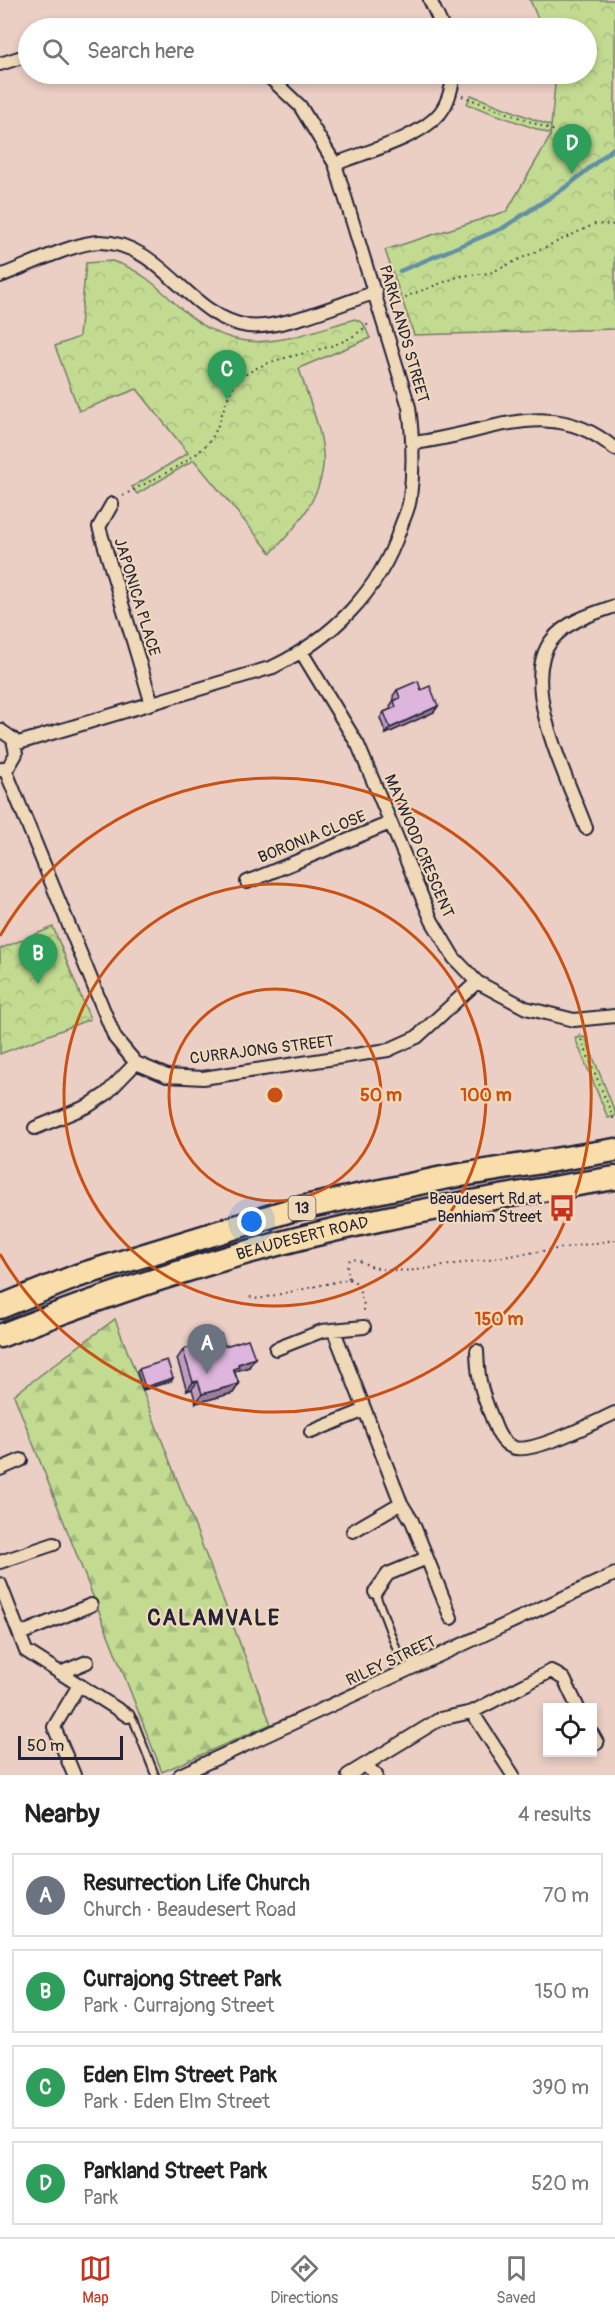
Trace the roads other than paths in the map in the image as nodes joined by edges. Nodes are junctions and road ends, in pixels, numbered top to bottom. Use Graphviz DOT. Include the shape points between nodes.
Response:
graph roads {
  1 [pos="430,0"];
  2 [pos="438,18"];
  3 [pos="18,58"];
  4 [pos="0,64"];
  5 [pos="277,84"];
  6 [pos="452,84"];
  7 [pos="335,164"];
  8 [pos="0,276"];
  9 [pos="376,292"];
  10 [pos="413,443"];
  11 [pos="615,449"];
  12 [pos="112,504"];
  13 [pos="615,606"];
  14 [pos="302,653"];
  15 [pos="151,701"];
  16 [pos="0,730"];
  17 [pos="15,744"];
  18 [pos="3,770"];
  19 [pos="390,823"];
  20 [pos="586,828"];
  21 [pos="247,882"];
  22 [pos="477,982"];
  23 [pos="615,1016"];
  24 [pos="136,1063"];
  25 [pos="34,1128"];
  26 [pos="615,1150"];
  27 [pos="615,1178"];
  28 [pos="0,1307"];
  29 [pos="364,1327"];
  30 [pos="334,1331"];
  31 [pos="0,1336"];
  32 [pos="276,1349"];
  33 [pos="477,1351"];
  34 [pos="366,1410"];
  35 [pos="615,1413"];
  36 [pos="311,1432"];
  37 [pos="21,1460"];
  38 [pos="0,1469"];
  39 [pos="401,1503"];
  40 [pos="353,1531"];
  41 [pos="54,1544"];
  42 [pos="427,1558"];
  43 [pos="0,1562"];
  44 [pos="615,1574"];
  45 [pos="0,1584"];
  46 [pos="375,1592"];
  47 [pos="91,1605"];
  48 [pos="451,1618"];
  49 [pos="20,1634"];
  50 [pos="87,1662"];
  51 [pos="417,1668"];
  52 [pos="60,1673"];
  53 [pos="79,1685"];
  54 [pos="577,1703"];
  55 [pos="472,1712"];
  56 [pos="128,1716"];
  57 [pos="365,1766"];
  58 [pos="74,1775"];
  59 [pos="155,1775"];
  60 [pos="180,1775"];
  61 [pos="348,1775"];
  62 [pos="376,1775"];
  63 [pos="513,1775"];
  1 -- 2 [label="street"];
  3 -- 4 [label="street"];
  5 -- 7 [label="street, PARKLANDS STREET" via="300,106"];
  6 -- 7 [label="street" via="440,113 421,129"];
  7 -- 9 [label="street, PARKLANDS STREET"];
  8 -- 9 [label="street" via="81,246 98,242 126,245 151,260 204,307 225,320 249,326 273,325"];
  9 -- 10 [label="street, PARKLANDS STREET" via="409,407"];
  10 -- 11 [label="street" via="546,418 570,422 599,435"];
  10 -- 14 [label="street, PARKLANDS STREET" via="410,501 394,548 369,591 338,624"];
  12 -- 15 [label="street, JAPONICA PLACE" via="99,527"];
  13 -- 20 [label="street" via="578,619 551,641 538,672 540,705"];
  14 -- 15 [label="street, PARKLANDS STREET" via="273,667"];
  14 -- 19 [label="street, MAYWOOD CRESCENT" via="358,745"];
  15 -- 17 [label="street, PARKLANDS STREET"];
  16 -- 17 [label="street"];
  17 -- 18 [label="street" via="16,754"];
  18 -- 24 [label="street, CURRAJONG STREET" via="115,1038"];
  19 -- 21 [label="street, BORONIA CLOSE"];
  19 -- 22 [label="street, MAYWOOD CRESCENT" via="432,921 454,958"];
  22 -- 23 [label="street, MAYWOOD CRESCENT" via="526,1008 574,1020"];
  22 -- 24 [label="street, CURRAJONG STREET" via="417,1037 388,1050 203,1078 167,1076"];
  24 -- 25 [label="street" via="106,1094 88,1106"];
  26 -- 28 [label="highway, BEAUDESERT ROAD / 13" via="443,1178 291,1210 77,1276"];
  27 -- 31 [label="highway, BEAUDESERT ROAD / 13" via="484,1199 313,1236 168,1277"];
  29 -- 30 [label="street"];
  30 -- 32 [label="street" via="322,1331"];
  30 -- 34 [label="street"];
  33 -- 35 [label="street" via="478,1382 499,1436 511,1447 539,1445"];
  34 -- 36 [label="street"];
  34 -- 39 [label="street"];
  37 -- 38 [label="street"];
  39 -- 40 [label="street"];
  39 -- 42 [label="street"];
  41 -- 43 [label="street"];
  42 -- 46 [label="street" via="388,1574"];
  42 -- 48 [label="street"];
  44 -- 51 [label="street, RILEY STREET"];
  45 -- 49 [label="street"];
  46 -- 51 [label="lane" via="397,1650"];
  47 -- 49 [label="street"];
  49 -- 52 [label="street" via="26,1651"];
  50 -- 52 [label="street"];
  51 -- 60 [label="street, RILEY STREET"];
  52 -- 53 [label="street"];
  53 -- 56 [label="street"];
  53 -- 58 [label="street" via="54,1727"];
  54 -- 55 [label="street" via="564,1679 551,1671"];
  55 -- 57 [label="street" via="440,1719"];
  55 -- 63 [label="street"];
  56 -- 59 [label="lane" via="133,1719"];
  57 -- 61 [label="street"];
  57 -- 62 [label="street"];
}
